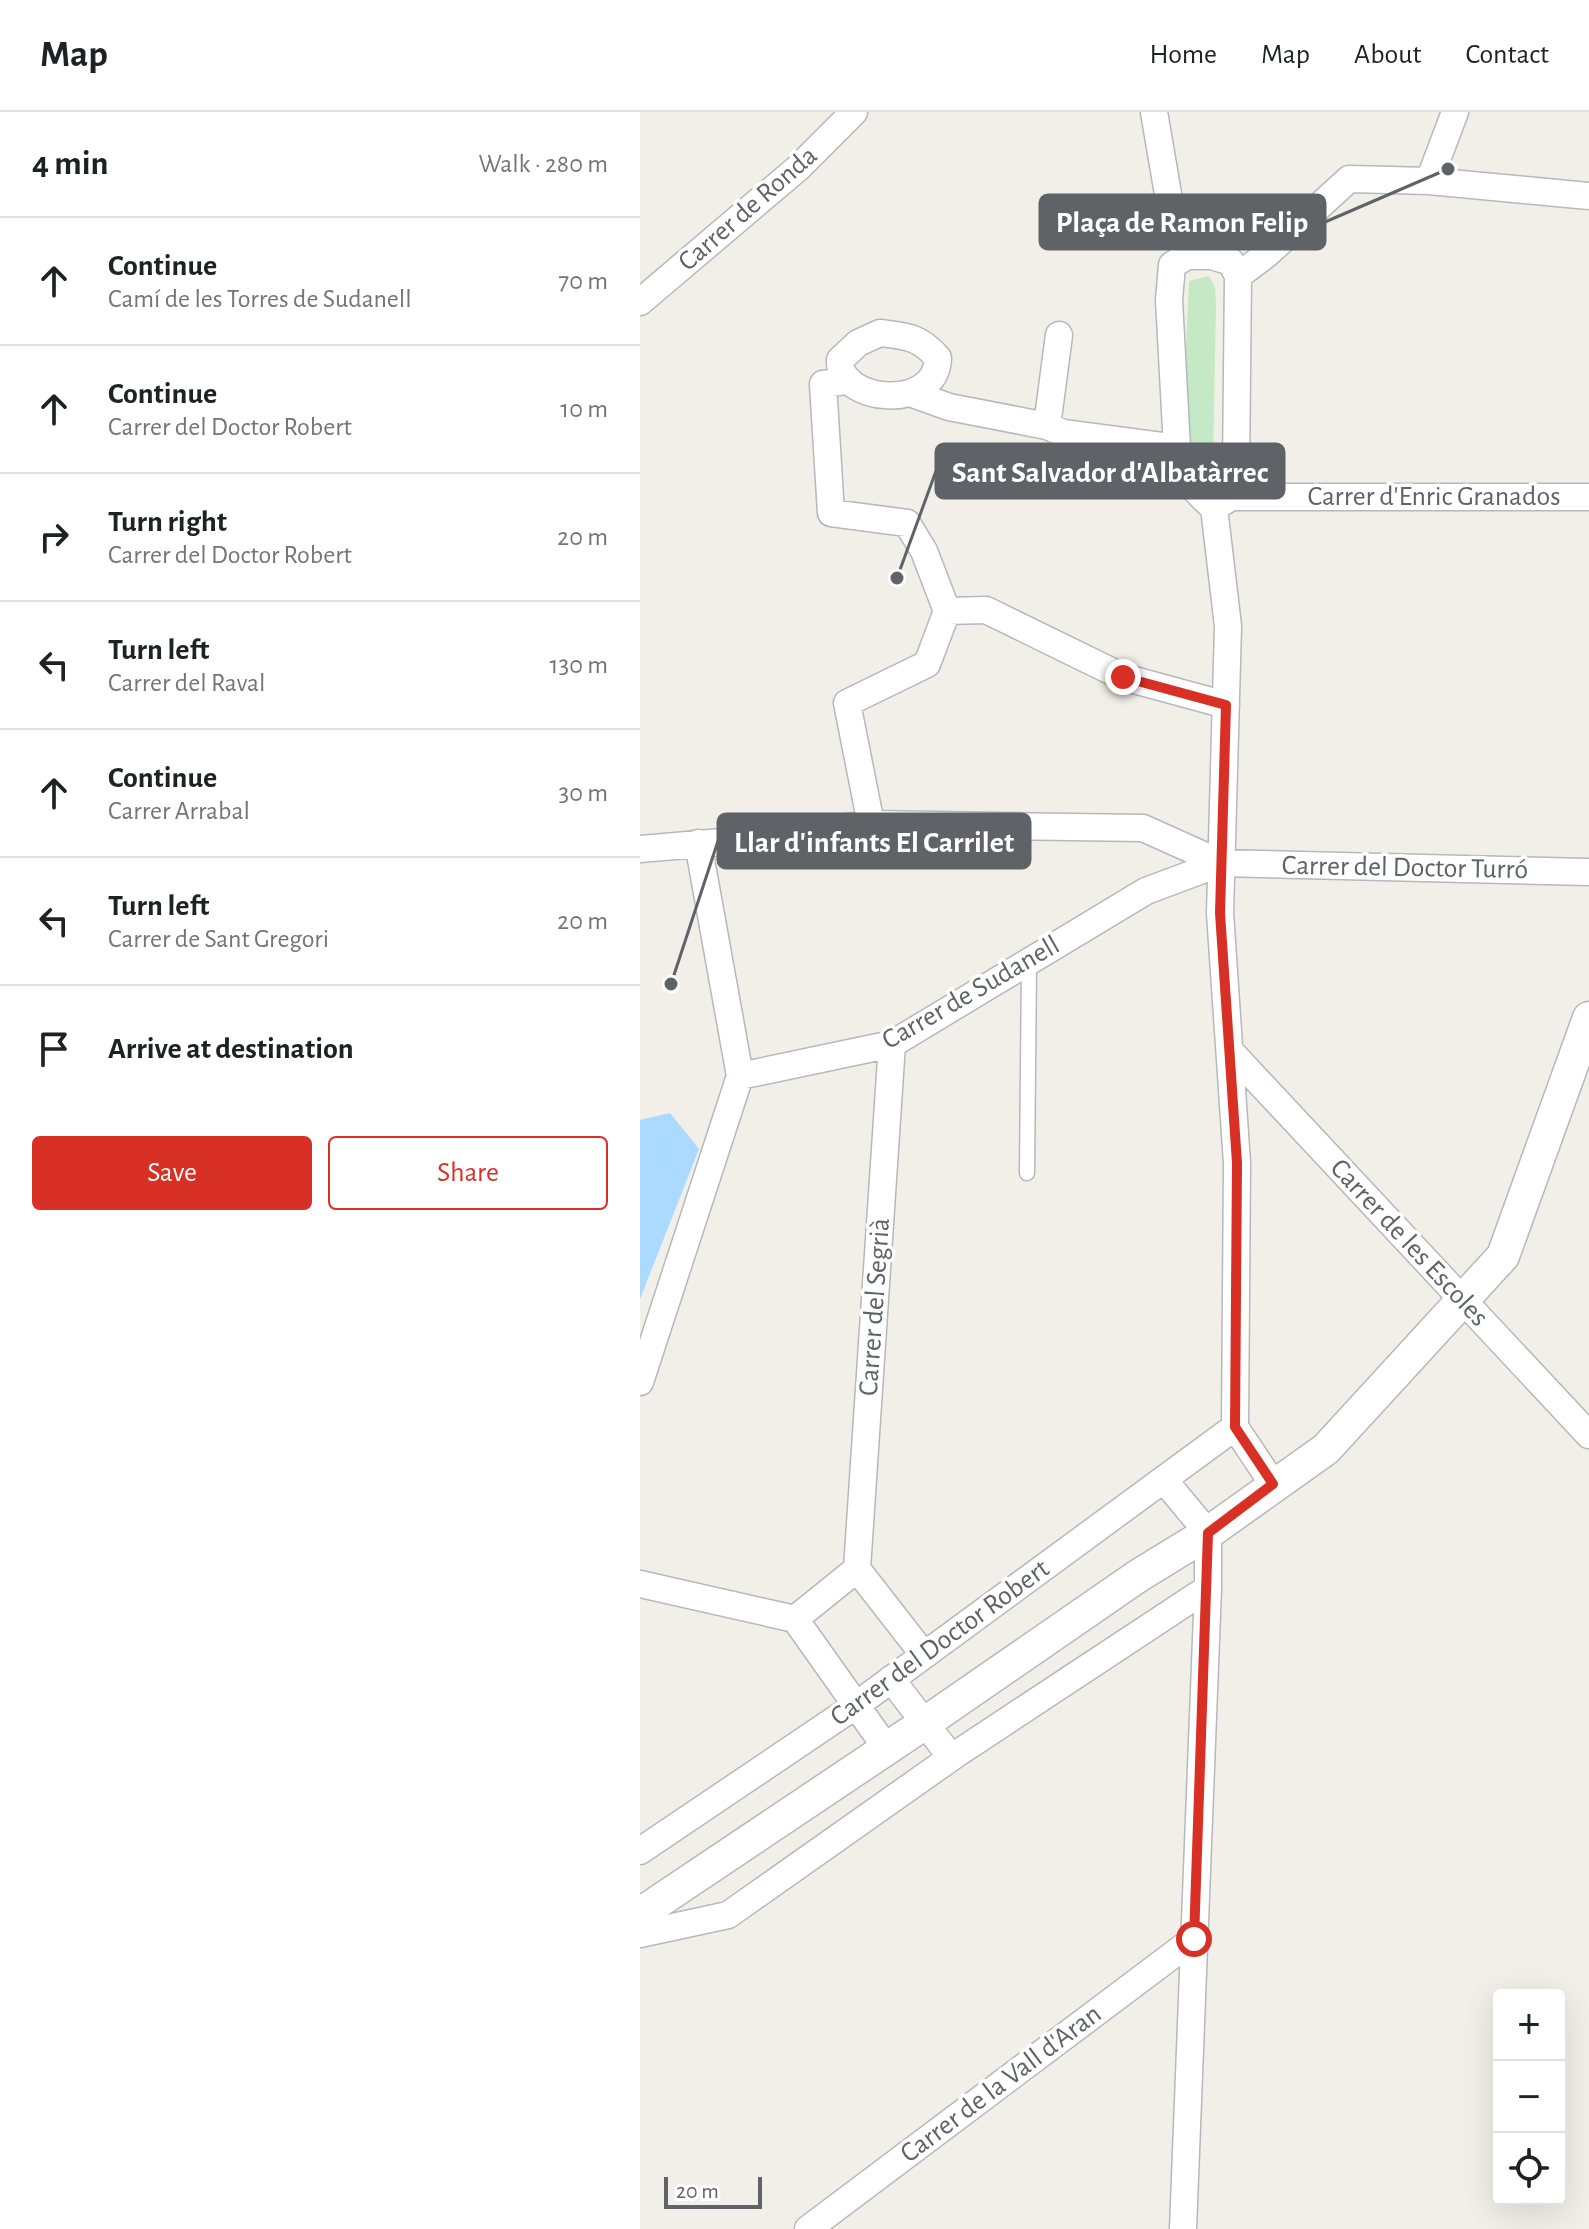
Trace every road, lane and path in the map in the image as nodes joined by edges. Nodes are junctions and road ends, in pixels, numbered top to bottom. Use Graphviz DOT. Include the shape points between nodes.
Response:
graph roads {
  1 [pos="854,112"];
  2 [pos="1154,112"];
  3 [pos="1455,112"];
  4 [pos="1429,181"];
  5 [pos="1589,196"];
  6 [pos="1187,256"];
  7 [pos="1238,276"];
  8 [pos="640,302"];
  9 [pos="1059,335"];
  10 [pos="846,381"];
  11 [pos="913,394"];
  12 [pos="1047,426"];
  13 [pos="1177,448"];
  14 [pos="1589,497"];
  15 [pos="1222,502"];
  16 [pos="947,611"];
  17 [pos="1226,705"];
  18 [pos="871,824"];
  19 [pos="698,843"];
  20 [pos="640,849"];
  21 [pos="1221,863"];
  22 [pos="1589,872"];
  23 [pos="1029,962"];
  24 [pos="1589,1018"];
  25 [pos="892,1044"];
  26 [pos="1230,1051"];
  27 [pos="740,1076"];
  28 [pos="1027,1173"];
  29 [pos="1462,1300"];
  30 [pos="640,1382"];
  31 [pos="1235,1427"];
  32 [pos="1589,1435"];
  33 [pos="1164,1480"];
  34 [pos="1273,1484"];
  35 [pos="1208,1533"];
  36 [pos="857,1569"];
  37 [pos="640,1584"];
  38 [pos="1208,1588"];
  39 [pos="795,1619"];
  40 [pos="924,1655"];
  41 [pos="891,1679"];
  42 [pos="855,1706"];
  43 [pos="925,1723"];
  44 [pos="887,1749"];
  45 [pos="951,1757"];
  46 [pos="640,1851"];
  47 [pos="640,1914"];
  48 [pos="640,1934"];
  49 [pos="1194,1939"];
  50 [pos="808,2229"];
  51 [pos="1183,2229"];
  1 -- 8 [label="street, Carrer de Ronda" via="798,168"];
  2 -- 6 [label="street" via="1174,229"];
  3 -- 4 [label="street"];
  4 -- 5 [label="street"];
  4 -- 7 [label="street" via="1349,179"];
  6 -- 7 [label="street" via="1231,262"];
  6 -- 13 [label="street" via="1172,265 1169,300"];
  7 -- 15 [label="street" via="1236,470"];
  9 -- 12 [label="street"];
  10 -- 11 [label="street" via="881,395"];
  10 -- 11 [label="street" via="840,360 858,343 880,333 904,335 926,344 938,358 937,373"];
  10 -- 16 [label="street" via="823,384 831,513 907,523"];
  11 -- 12 [label="street" via="949,407"];
  12 -- 13 [label="street" via="1063,433"];
  13 -- 15 [label="street" via="1191,488"];
  14 -- 15 [label="street, Carrer d'Enric Granados"];
  15 -- 17 [label="street"];
  16 -- 17 [label="street" via="986,610 1123,677"];
  16 -- 18 [label="street" via="927,664 847,703"];
  17 -- 21 [label="street"];
  18 -- 19 [label="street"];
  18 -- 21 [label="street" via="1143,828"];
  19 -- 20 [label="street"];
  19 -- 27 [label="street"];
  21 -- 22 [label="street, Carrer del Doctor Turró"];
  21 -- 23 [label="street, Carrer de Sudanell" via="1146,891"];
  21 -- 26 [label="street"];
  23 -- 25 [label="street, Carrer de Sudanell"];
  23 -- 28 [label="lane"];
  24 -- 29 [label="street, Carrer del Doctor Robert" via="1503,1256"];
  25 -- 27 [label="street, Carrer de Sudanell"];
  25 -- 36 [label="street, Carrer del Segrià"];
  26 -- 29 [label="street, Carrer de les Escoles"];
  26 -- 31 [label="street" via="1237,1163"];
  27 -- 30 [label="street"];
  29 -- 32 [label="street, Carrer de les Escoles"];
  29 -- 34 [label="street, Carrer del Doctor Robert" via="1326,1449"];
  31 -- 33 [label="street, Carrer del Doctor Robert"];
  31 -- 34 [label="street"];
  33 -- 35 [label="street"];
  33 -- 40 [label="street, Carrer del Doctor Robert"];
  34 -- 35 [label="street, Carrer del Doctor Robert"];
  35 -- 38 [label="street"];
  35 -- 43 [label="street, Carrer del Doctor Robert"];
  36 -- 39 [label="street"];
  36 -- 40 [label="street"];
  37 -- 39 [label="street"];
  38 -- 45 [label="street"];
  38 -- 49 [label="street"];
  39 -- 42 [label="street"];
  40 -- 41 [label="street, Carrer del Doctor Robert"];
  41 -- 42 [label="street, Carrer del Doctor Robert"];
  41 -- 43 [label="street"];
  42 -- 44 [label="street"];
  42 -- 46 [label="street, Carrer del Doctor Robert"];
  43 -- 44 [label="street, Carrer del Doctor Robert"];
  43 -- 45 [label="street"];
  44 -- 47 [label="street, Carrer del Doctor Robert"];
  45 -- 48 [label="street" via="728,1915"];
  49 -- 50 [label="street, Carrer de la Vall d'Aran"];
  49 -- 51 [label="street"];
}
